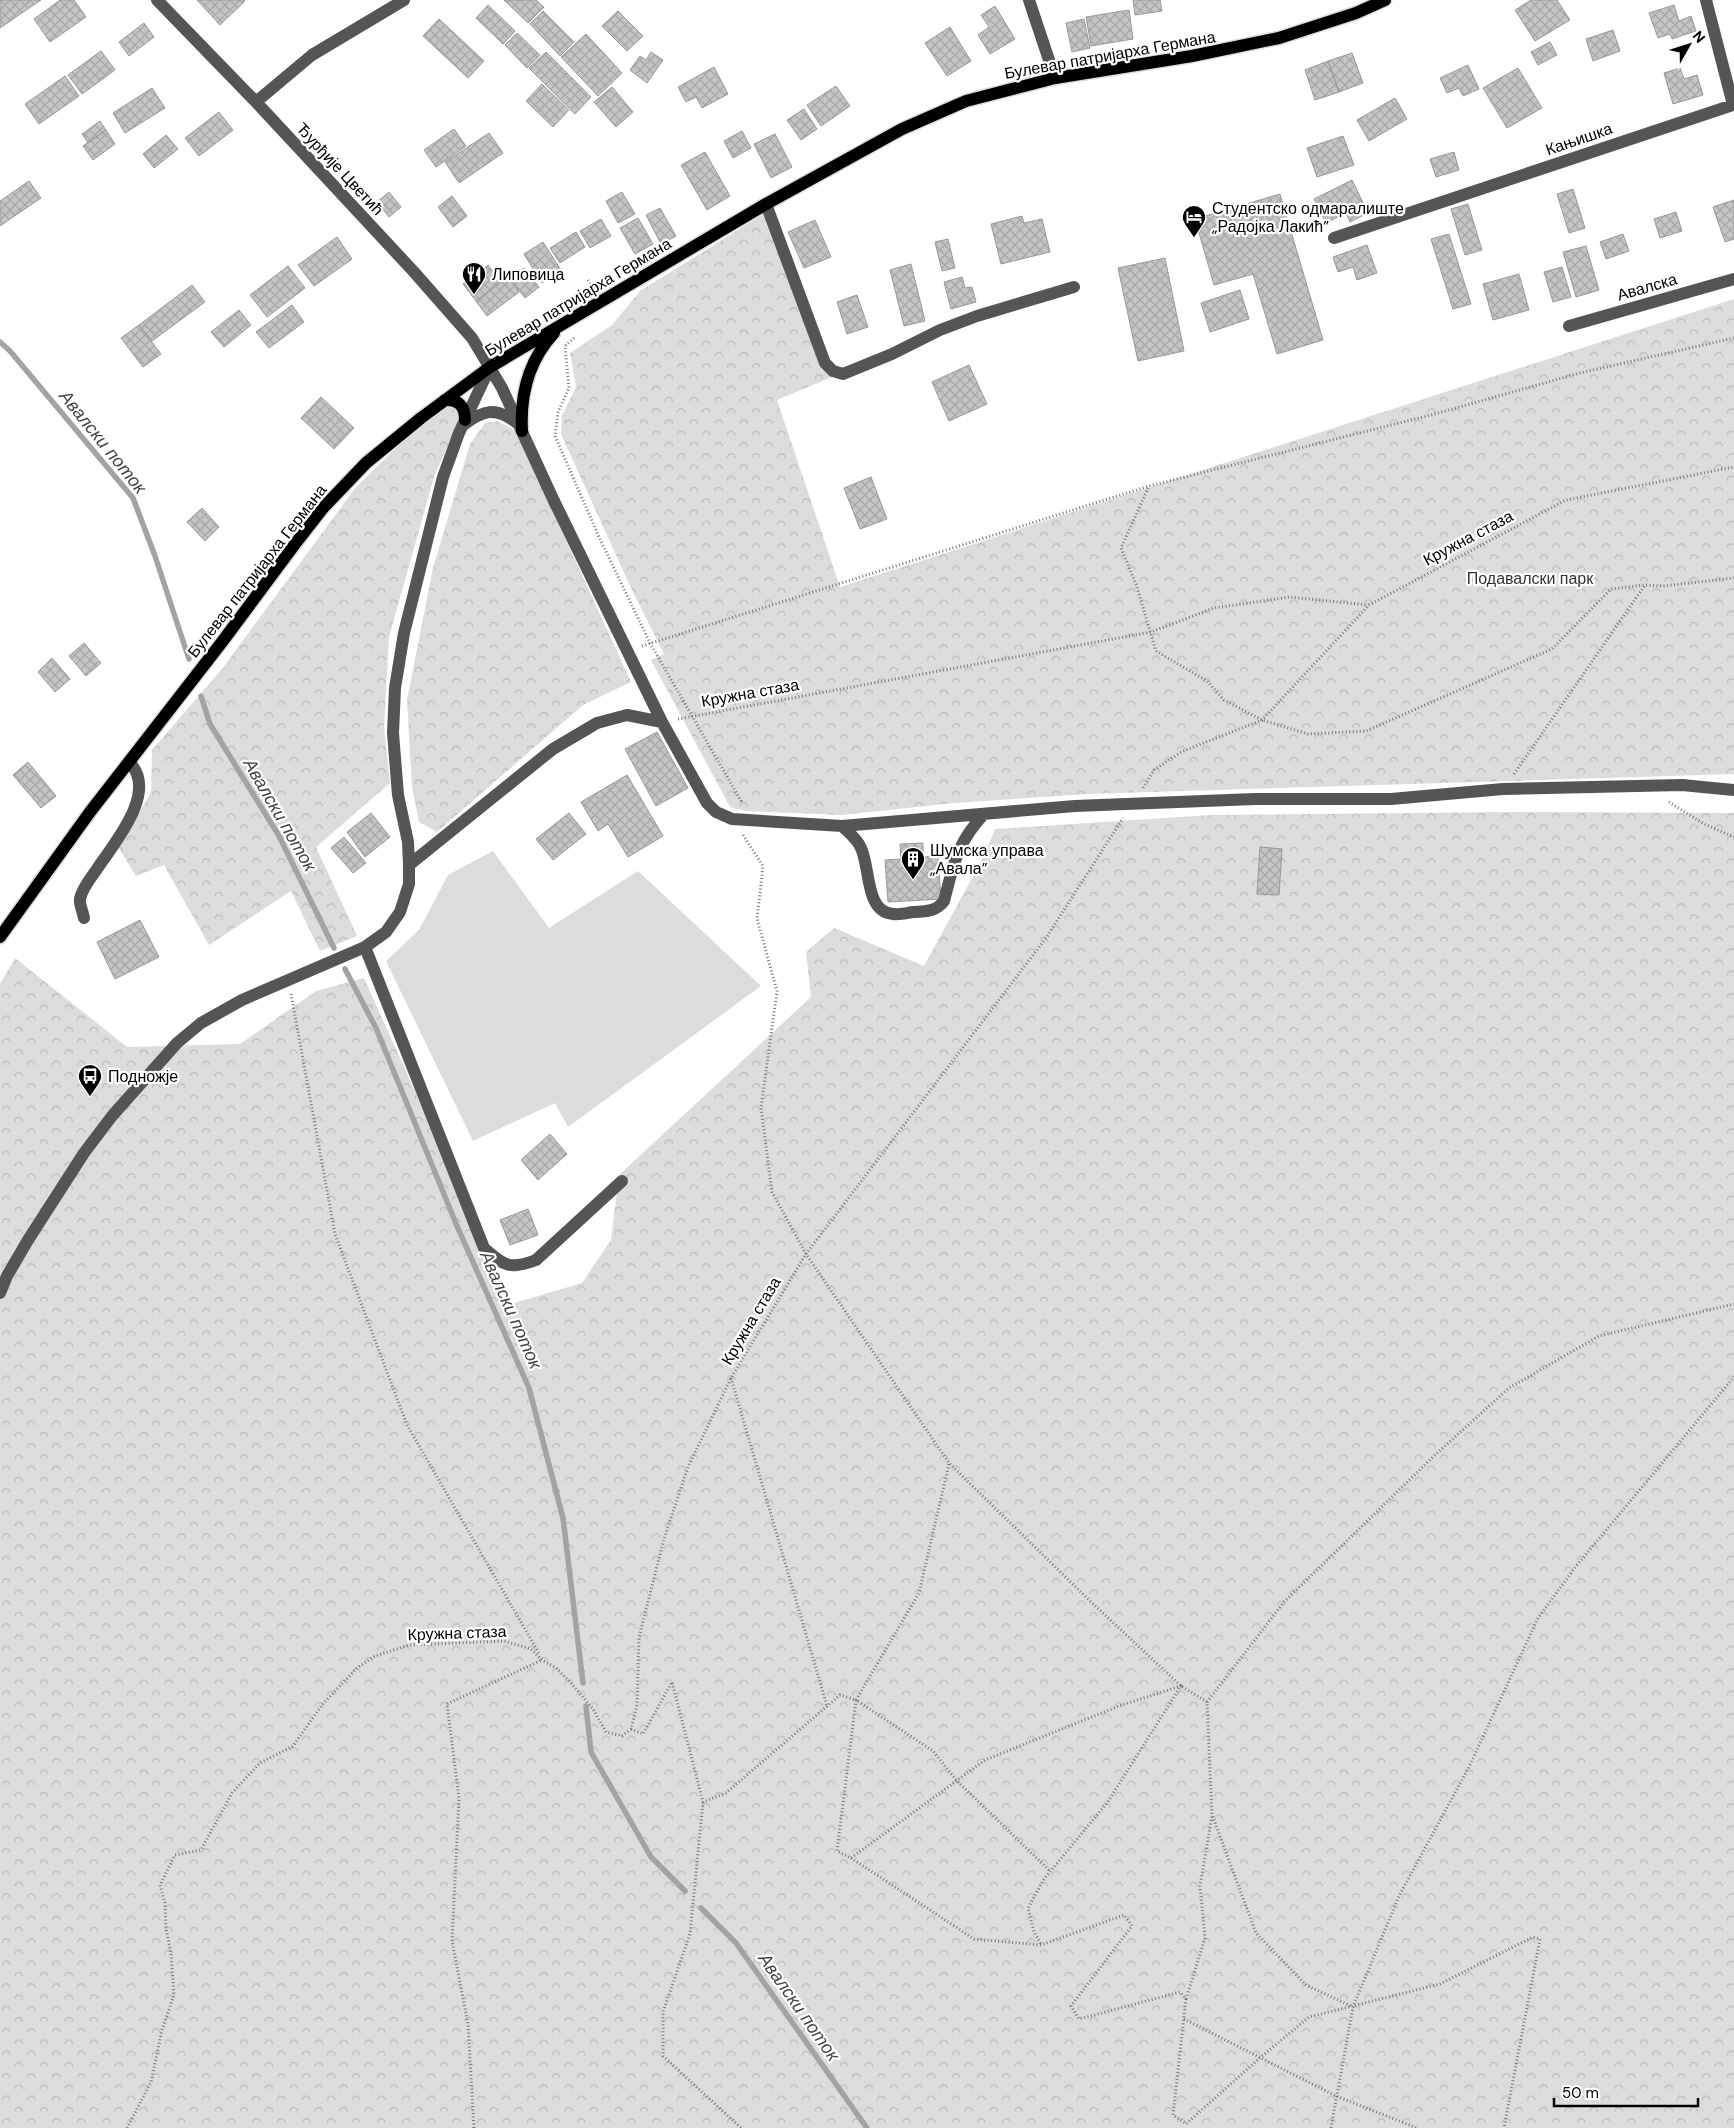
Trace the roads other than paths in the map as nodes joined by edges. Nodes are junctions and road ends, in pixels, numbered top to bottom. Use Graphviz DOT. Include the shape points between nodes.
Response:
graph roads {
  1 [pos="158,0"];
  2 [pos="404,0"];
  3 [pos="1029,0"];
  4 [pos="1385,0"];
  5 [pos="1706,0"];
  6 [pos="1055,78"];
  7 [pos="256,102"];
  8 [pos="1733,107"];
  9 [pos="766,204"];
  10 [pos="1334,238"];
  11 [pos="1734,279"];
  12 [pos="1074,287"];
  13 [pos="563,324"];
  14 [pos="1569,326"];
  15 [pos="490,367"];
  16 [pos="445,400"];
  17 [pos="464,423"];
  18 [pos="521,428"];
  19 [pos="662,722"];
  20 [pos="129,762"];
  21 [pos="1734,790"];
  22 [pos="984,814"];
  23 [pos="842,826"];
  24 [pos="409,865"];
  25 [pos="84,918"];
  26 [pos="0,937"];
  27 [pos="365,947"];
  28 [pos="622,1181"];
  29 [pos="0,1293"];
  1 -- 7 [label="street, Ђурђије Цветић"];
  2 -- 7 [label="street" via="312,55"];
  3 -- 6 [label="street"];
  4 -- 6 [label="main road, Булевар патријарха Германа" via="1279,38"];
  5 -- 8 [label="street, Кањишка"];
  6 -- 9 [label="main road, Булевар патријарха Германа" via="966,101 926,118"];
  7 -- 15 [label="street, Ђурђије Цветић" via="414,272 472,338"];
  8 -- 10 [label="street, Кањишка"];
  9 -- 12 [label="street" via="826,363 833,371 843,374 977,316"];
  9 -- 13 [label="main road, Булевар патријарха Германа"];
  11 -- 14 [label="street, Авалска"];
  13 -- 15 [label="main road, Булевар патријарха Германа"];
  13 -- 18 [label="main road" via="549,338 529,371 521,409"];
  15 -- 16 [label="main road, Булевар патријарха Германа"];
  15 -- 17 [label="street"];
  15 -- 18 [label="street, Ђурђије Цветић"];
  16 -- 17 [label="main road" via="452,399 461,405 465,413"];
  16 -- 20 [label="main road, Булевар патријарха Германа" via="366,463 324,508"];
  17 -- 18 [label="street" via="491,412 507,415"];
  17 -- 24 [label="street" via="444,477 430,530 404,633 395,688 393,733"];
  18 -- 19 [label="street, Ђурђије Цветић"];
  19 -- 23 [label="street, Ђурђије Цветић" via="707,803 716,812 732,819"];
  19 -- 24 [label="street" via="627,715 597,723 553,749"];
  20 -- 25 [label="street" via="137,769 141,787 136,806 86,884 80,900"];
  20 -- 26 [label="main road, Булевар патријарха Германа"];
  21 -- 22 [label="street" via="1682,785 1503,789 1391,800 1255,799 1074,806"];
  22 -- 23 [label="street"];
  22 -- 23 [label="street" via="961,844 944,901 933,910 894,914 882,910 874,899 860,846"];
  24 -- 27 [label="street" via="410,884 400,912 386,932"];
  27 -- 28 [label="street" via="484,1248 506,1265 519,1267 536,1260"];
  27 -- 29 [label="street" via="242,1000 201,1023 177,1043 112,1116 84,1153 28,1240"];
}
